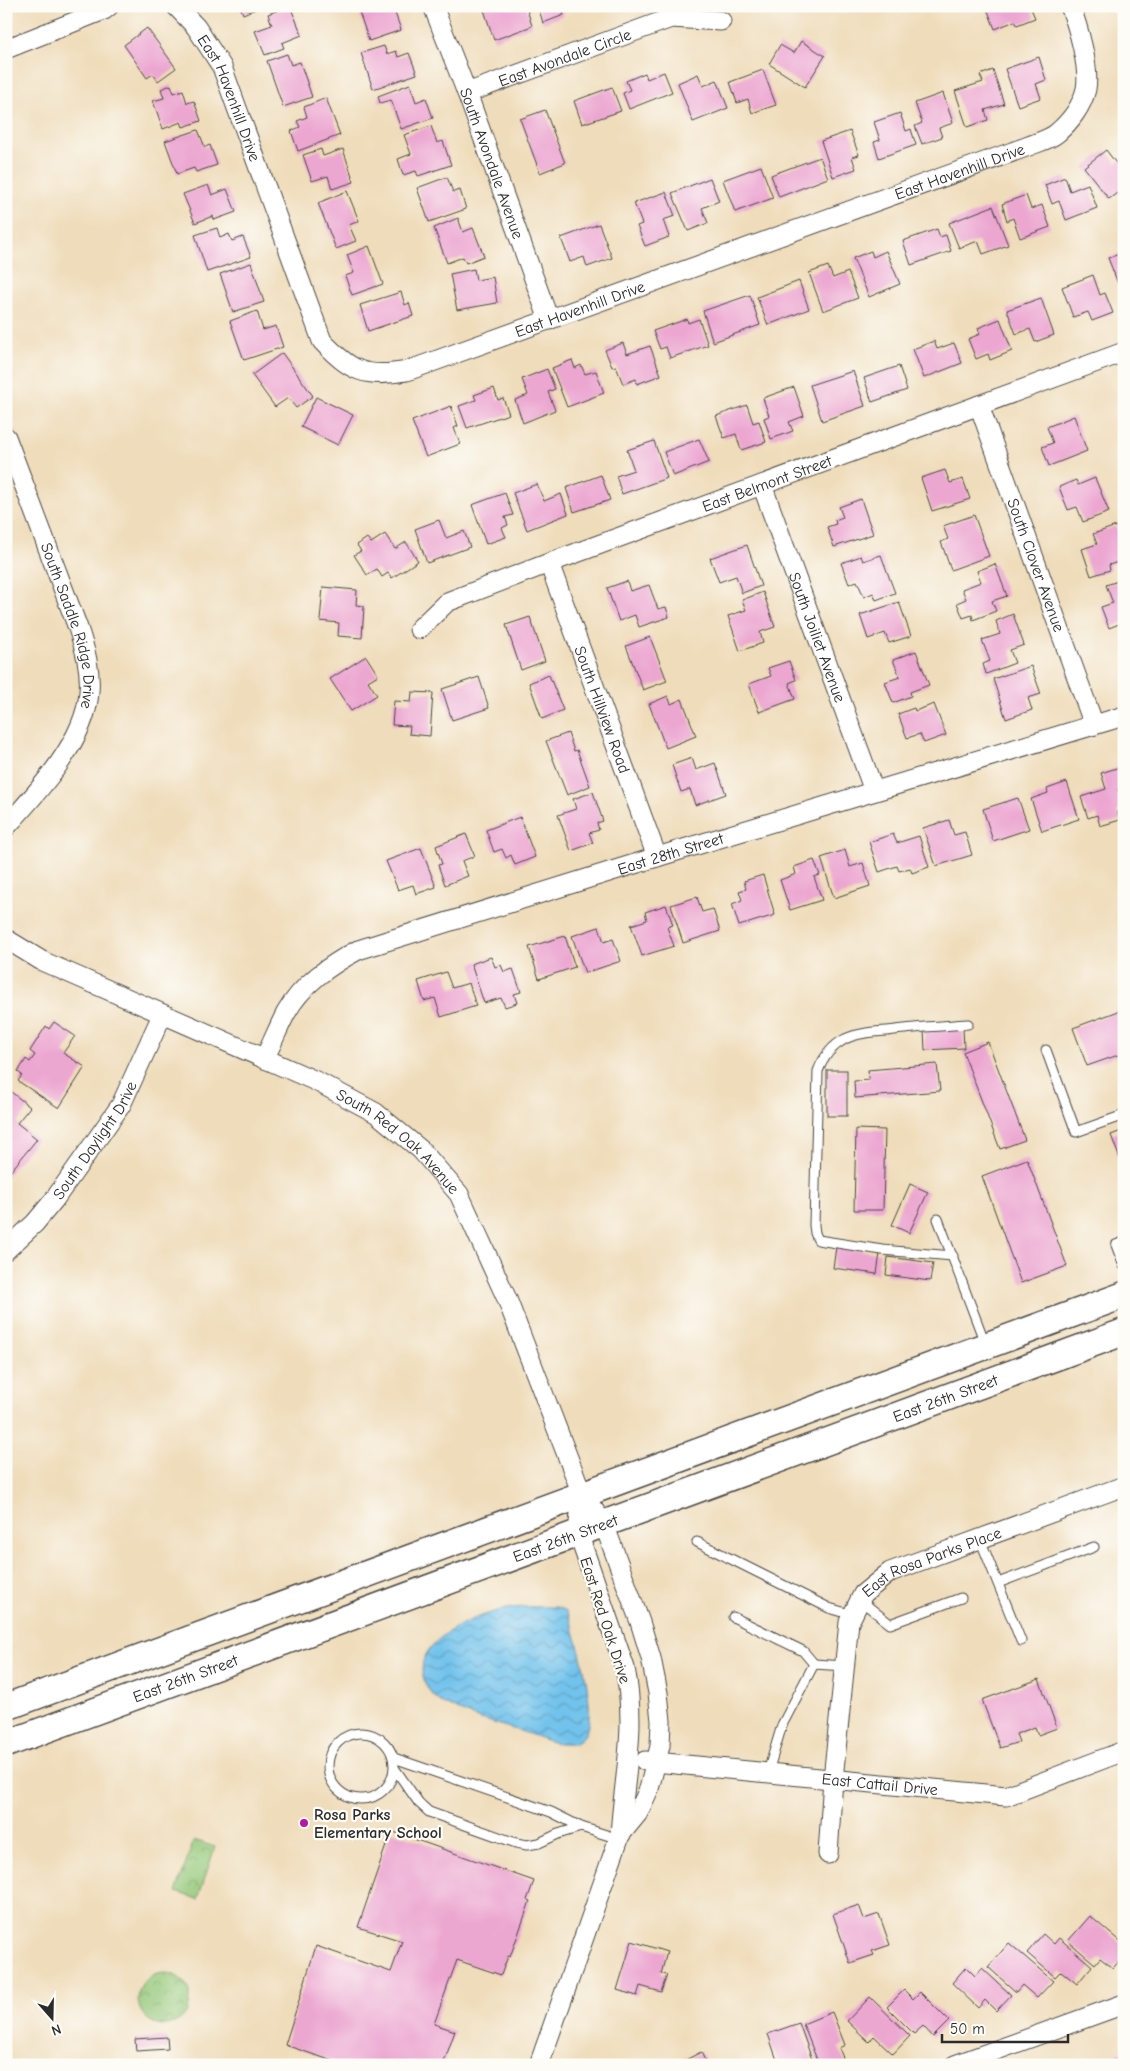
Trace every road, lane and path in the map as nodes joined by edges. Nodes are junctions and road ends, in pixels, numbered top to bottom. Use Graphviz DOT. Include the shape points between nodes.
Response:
graph roads {
  1 [pos="109,6"];
  2 [pos="176,6"];
  3 [pos="433,6"];
  4 [pos="1070,6"];
  5 [pos="721,21"];
  6 [pos="6,49"];
  7 [pos="467,93"];
  8 [pos="549,320"];
  9 [pos="1124,352"];
  10 [pos="979,405"];
  11 [pos="6,437"];
  12 [pos="762,485"];
  13 [pos="549,562"];
  14 [pos="419,629"];
  15 [pos="1124,716"];
  16 [pos="1094,725"];
  17 [pos="874,791"];
  18 [pos="6,827"];
  19 [pos="657,857"];
  20 [pos="6,939"];
  21 [pos="162,1015"];
  22 [pos="968,1024"];
  23 [pos="1046,1050"];
  24 [pos="264,1059"];
  25 [pos="1124,1115"];
  26 [pos="938,1219"];
  27 [pos="1124,1242"];
  28 [pos="6,1250"];
  29 [pos="952,1256"];
  30 [pos="1124,1266"];
  31 [pos="1124,1295"];
  32 [pos="1124,1332"];
  33 [pos="986,1346"];
  34 [pos="1124,1486"];
  35 [pos="582,1494"];
  36 [pos="604,1524"];
  37 [pos="578,1533"];
  38 [pos="980,1539"];
  39 [pos="697,1542"];
  40 [pos="1094,1547"];
  41 [pos="998,1583"];
  42 [pos="961,1598"];
  43 [pos="857,1608"];
  44 [pos="734,1617"];
  45 [pos="1021,1641"];
  46 [pos="814,1664"];
  47 [pos="845,1666"];
  48 [pos="6,1706"];
  49 [pos="6,1744"];
  50 [pos="1124,1751"];
  51 [pos="394,1758"];
  52 [pos="629,1759"];
  53 [pos="656,1763"];
  54 [pos="395,1769"];
  55 [pos="768,1772"];
  56 [pos="833,1779"];
  57 [pos="581,1827"];
  58 [pos="619,1837"];
  59 [pos="828,1854"];
  60 [pos="1124,2004"];
  61 [pos="539,2065"];
  62 [pos="955,2065"];
  1 -- 6 [label="street"];
  2 -- 8 [label="street, East Havenhill Drive" via="196,27 222,67 313,318 322,340 337,357 367,374 391,374"];
  3 -- 7 [label="street, South Avondale Avenue"];
  4 -- 8 [label="street, East Havenhill Drive" via="1084,54 1086,88 1078,111 1056,134"];
  5 -- 7 [label="street, East Avondale Circle" via="671,18"];
  7 -- 8 [label="street, South Avondale Avenue"];
  9 -- 10 [label="street, East Belmont Street"];
  10 -- 12 [label="street, East Belmont Street"];
  10 -- 16 [label="street, South Clover Avenue"];
  11 -- 18 [label="street, South Saddle Ridge Drive" via="86,651 89,691 87,708 55,770"];
  12 -- 13 [label="street, East Belmont Street"];
  12 -- 17 [label="street, South Joiliet Avenue"];
  13 -- 14 [label="street, East Belmont Street" via="447,602"];
  13 -- 19 [label="street, South Hillview Road"];
  15 -- 16 [label="street, East 28th Street"];
  16 -- 17 [label="street, East 28th Street"];
  17 -- 19 [label="street, East 28th Street"];
  19 -- 24 [label="street, East 28th Street" via="358,950 332,965 302,993 287,1012"];
  20 -- 21 [label="street, South Red Oak Avenue" via="42,961"];
  21 -- 24 [label="street, South Red Oak Avenue"];
  21 -- 28 [label="street, South Daylight Drive" via="121,1105 54,1200"];
  22 -- 29 [label="lane" via="853,1036 831,1050 818,1071 814,1224 818,1240"];
  23 -- 25 [label="lane" via="1076,1132"];
  24 -- 35 [label="street, South Red Oak Avenue" via="318,1082 376,1113 421,1150 459,1194 507,1299"];
  26 -- 29 [label="lane"];
  27 -- 30 [label="lane" via="1116,1245"];
  29 -- 33 [label="lane"];
  31 -- 33 [label="main road"];
  32 -- 36 [label="main road, East 26th Street"];
  33 -- 35 [label="main road"];
  34 -- 38 [label="street, East Rosa Parks Place"];
  35 -- 36 [label="street, South Red Oak Avenue"];
  35 -- 37 [label="street, East Red Oak Drive"];
  35 -- 48 [label="main road"];
  36 -- 37 [label="main road, East 26th Street"];
  36 -- 53 [label="street, East Red Oak Drive" via="653,1667 661,1721"];
  37 -- 49 [label="main road, East 26th Street"];
  37 -- 52 [label="street, East Red Oak Drive" via="625,1668 630,1707"];
  38 -- 41 [label="lane"];
  38 -- 43 [label="street, East Rosa Parks Place" via="890,1572 864,1594"];
  39 -- 43 [label="lane" via="829,1608"];
  40 -- 41 [label="lane"];
  41 -- 45 [label="lane"];
  42 -- 43 [label="lane" via="890,1624"];
  43 -- 47 [label="street, East Rosa Parks Place" via="849,1622"];
  44 -- 46 [label="lane" via="802,1651"];
  46 -- 47 [label="lane"];
  46 -- 55 [label="lane" via="782,1725"];
  47 -- 56 [label="street, East Rosa Parks Place"];
  50 -- 56 [label="street, East Cattail Drive" via="1006,1796"];
  51 -- 54 [label="lane"];
  51 -- 54 [label="lane" via="382,1739 361,1732 340,1740 328,1758 327,1769 336,1789 355,1799 377,1796 386,1789"];
  51 -- 57 [label="lane" via="551,1812"];
  52 -- 53 [label="street, East Cattail Drive"];
  52 -- 58 [label="street, East Red Oak Drive"];
  53 -- 55 [label="street, East Cattail Drive"];
  53 -- 58 [label="street, East Red Oak Drive" via="638,1813"];
  54 -- 57 [label="lane" via="429,1812 516,1843 527,1846"];
  55 -- 56 [label="street, East Cattail Drive"];
  56 -- 59 [label="street, East Rosa Parks Place"];
  57 -- 58 [label="lane"];
  58 -- 61 [label="street, East Red Oak Drive"];
  60 -- 62 [label="street"];
}
